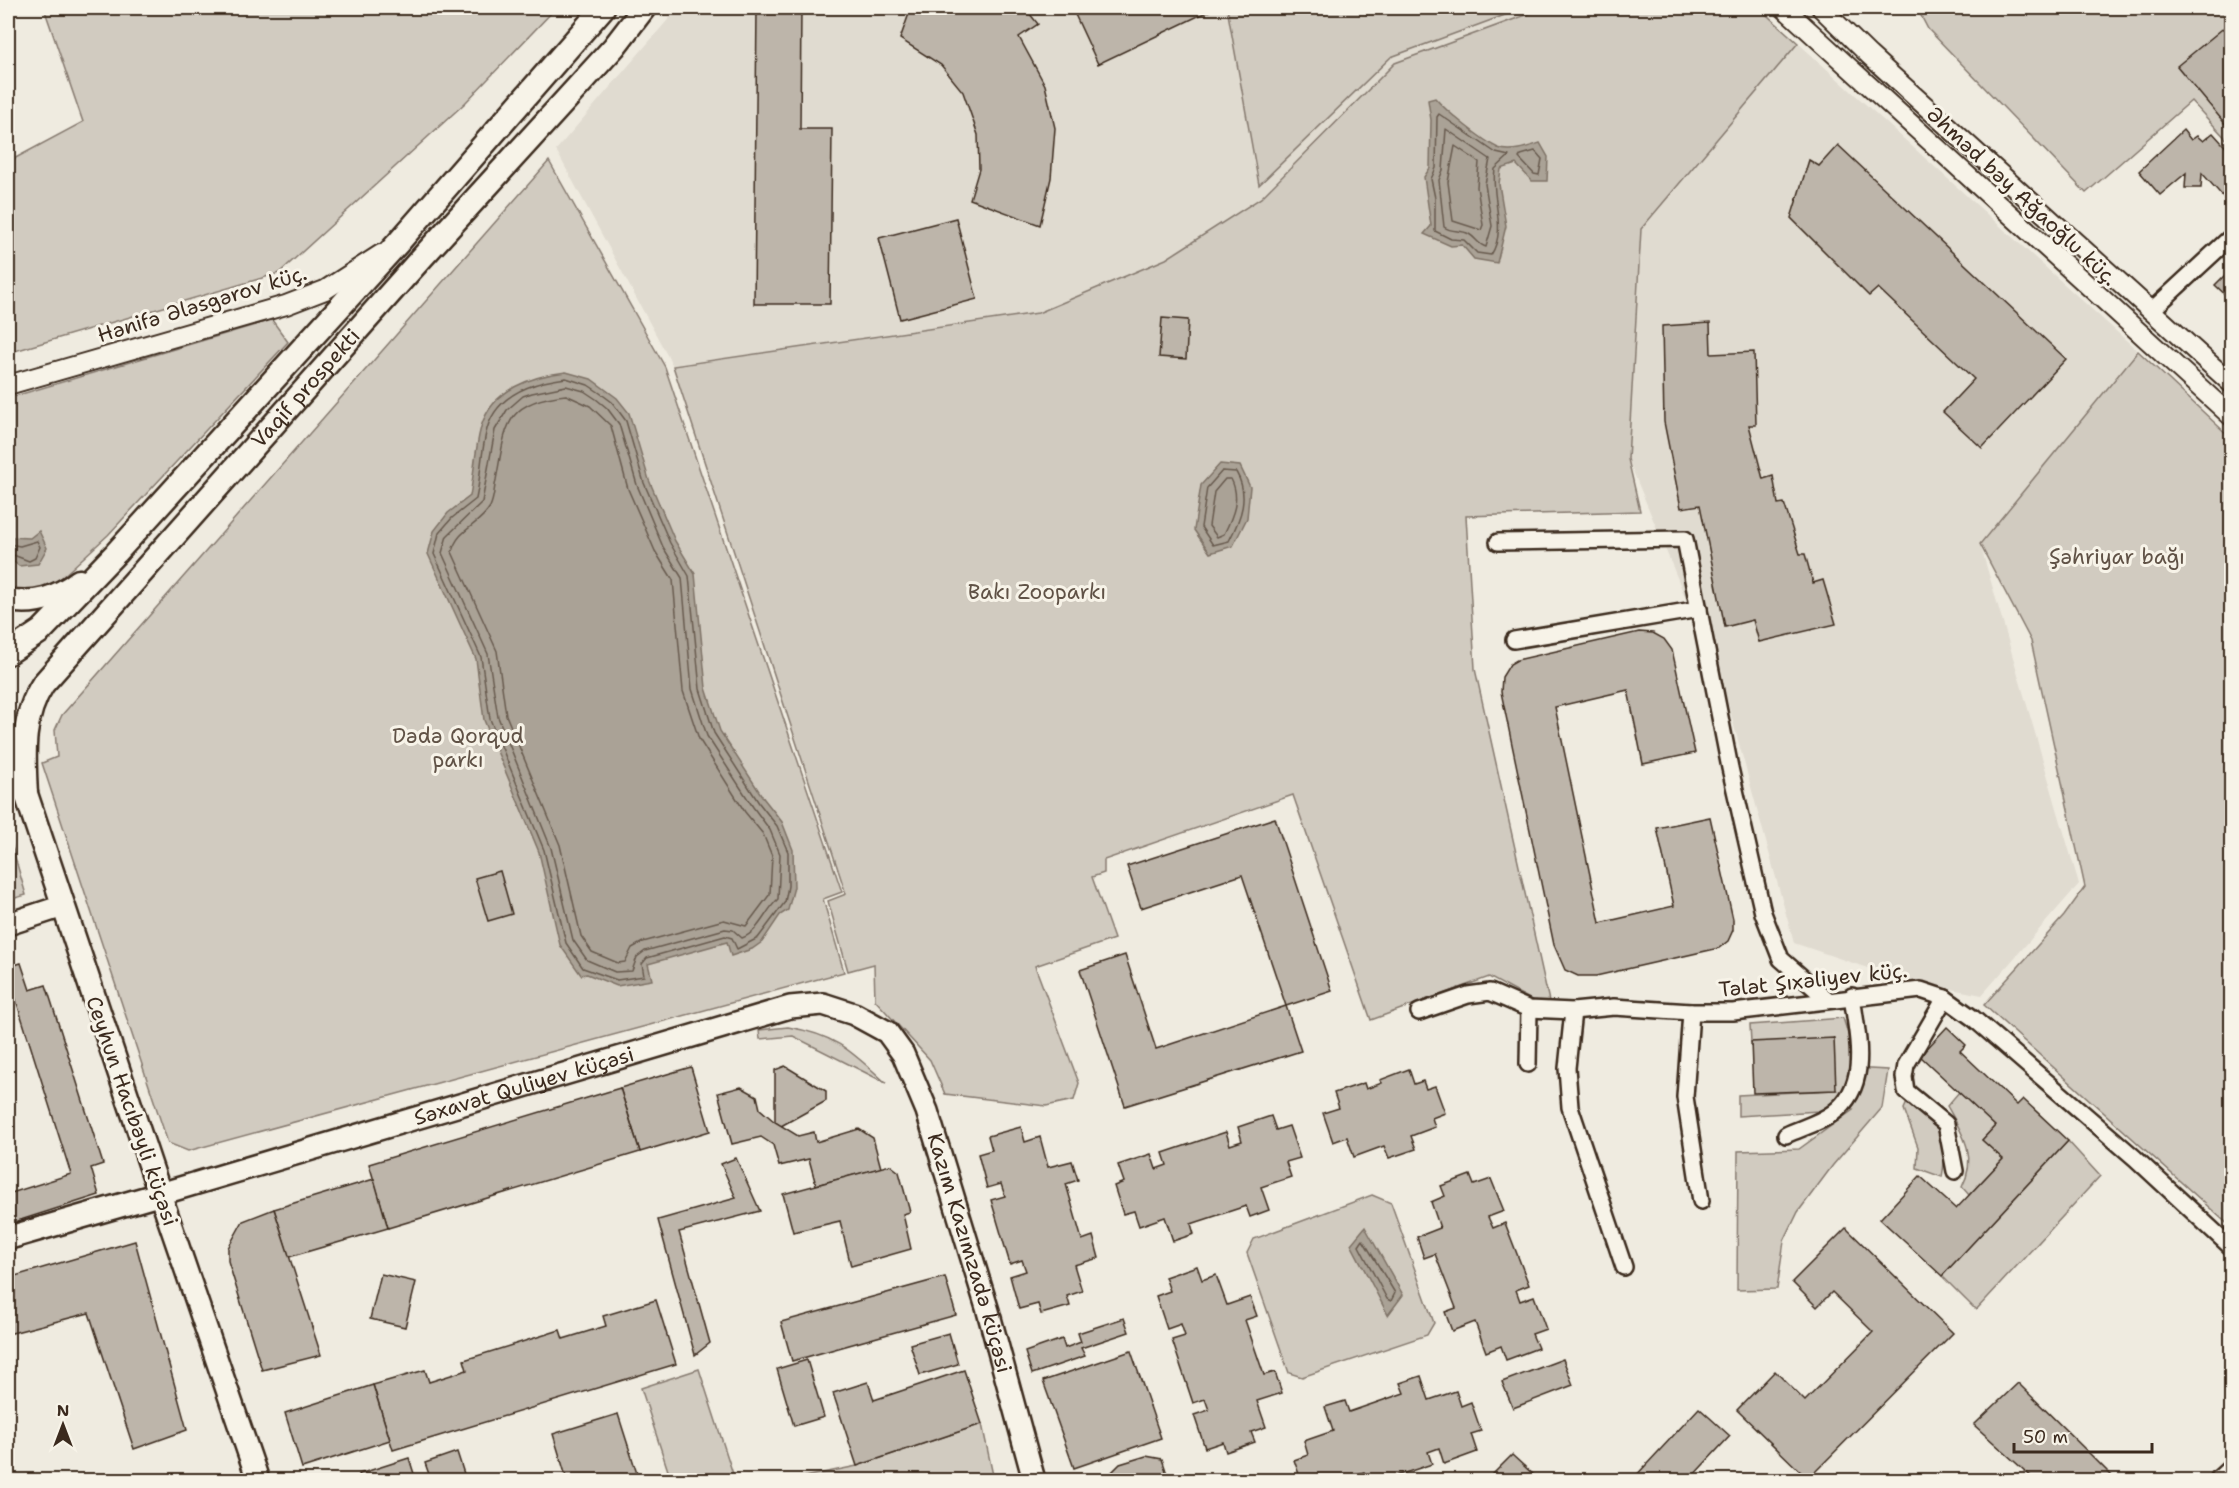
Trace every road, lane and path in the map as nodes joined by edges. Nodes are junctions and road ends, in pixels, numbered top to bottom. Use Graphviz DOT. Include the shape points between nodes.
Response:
graph roads {
  1 [pos="603,8"];
  2 [pos="644,8"];
  3 [pos="1784,8"];
  4 [pos="1821,8"];
  5 [pos="2232,236"];
  6 [pos="398,243"];
  7 [pos="2151,311"];
  8 [pos="2232,384"];
  9 [pos="8,385"];
  10 [pos="2232,417"];
  11 [pos="1498,542"];
  12 [pos="116,553"];
  13 [pos="8,600"];
  14 [pos="1699,609"];
  15 [pos="1514,640"];
  16 [pos="8,653"];
  17 [pos="8,740"];
  18 [pos="26,795"];
  19 [pos="63,906"];
  20 [pos="8,924"];
  21 [pos="1852,996"];
  22 [pos="1945,998"];
  23 [pos="1827,999"];
  24 [pos="1529,1010"];
  25 [pos="1573,1011"];
  26 [pos="1419,1012"];
  27 [pos="1691,1012"];
  28 [pos="887,1032"];
  29 [pos="1528,1064"];
  30 [pos="1786,1135"];
  31 [pos="1955,1171"];
  32 [pos="160,1194"];
  33 [pos="1701,1201"];
  34 [pos="8,1238"];
  35 [pos="2232,1248"];
  36 [pos="1624,1267"];
  37 [pos="2232,1470"];
  38 [pos="258,1480"];
  39 [pos="1034,1480"];
  40 [pos="2222,1480"];
  1 -- 6 [label="main road, Vaqif prospekti"];
  2 -- 18 [label="main road, Vaqif prospekti" via="614,47 417,262 44,684 27,722"];
  3 -- 10 [label="street, Əhməd bəy Ağaoğlu küç."];
  4 -- 7 [label="street, Əhməd bəy Ağaoğlu küç."];
  5 -- 7 [label="street"];
  6 -- 9 [label="street, Hənifə Ələsgərov küç." via="325,290 286,305"];
  6 -- 12 [label="main road, Vaqif prospekti"];
  7 -- 8 [label="street, Əhməd bəy Ağaoğlu küç."];
  11 -- 14 [label="street" via="1685,539"];
  12 -- 13 [label="main road" via="48,599"];
  12 -- 16 [label="main road, Vaqif prospekti" via="41,631"];
  14 -- 15 [label="street"];
  14 -- 23 [label="street" via="1762,913 1781,959"];
  17 -- 18 [label="main road, Ceyhun Hacıbəyli küçəsi"];
  18 -- 19 [label="main road, Ceyhun Hacıbəyli küçəsi"];
  19 -- 20 [label="main road"];
  19 -- 32 [label="main road, Ceyhun Hacıbəyli küçəsi"];
  21 -- 22 [label="street, Tələt Şıxəliyev küç." via="1921,990"];
  21 -- 23 [label="street, Tələt Şıxəliyev küç."];
  21 -- 30 [label="street" via="1860,1062 1853,1093 1833,1113"];
  22 -- 31 [label="street" via="1906,1065 1904,1077 1906,1091 1946,1124"];
  22 -- 35 [label="street, Tələt Şıxəliyev küç." via="2135,1158"];
  23 -- 27 [label="street, Tələt Şıxəliyev küç." via="1733,1012"];
  24 -- 25 [label="street, Tələt Şıxəliyev küç."];
  24 -- 26 [label="street, Tələt Şıxəliyev küç." via="1490,992 1468,995"];
  24 -- 29 [label="street"];
  25 -- 27 [label="street, Tələt Şıxəliyev küç." via="1614,1007"];
  25 -- 36 [label="street" via="1567,1068 1570,1107"];
  27 -- 33 [label="street" via="1685,1097"];
  28 -- 32 [label="main road, Səxavət Quliyev küçəsi" via="871,1021 823,1004 789,1007"];
  28 -- 39 [label="main road, Kazım Kazımzadə küçəsi" via="903,1054 927,1111"];
  32 -- 34 [label="main road"];
  32 -- 38 [label="main road, Ceyhun Hacıbəyli küçəsi"];
  37 -- 40 [label="main road"];
}
